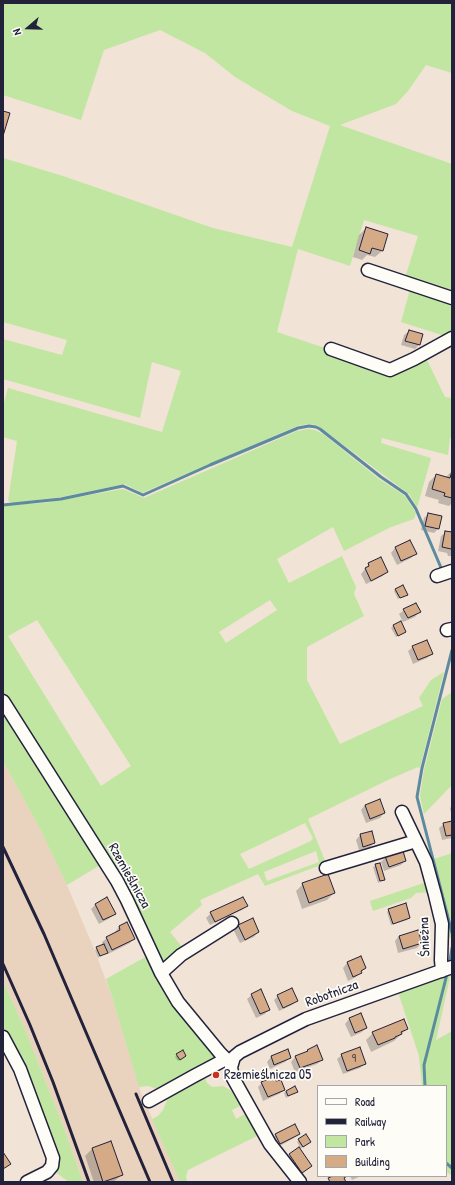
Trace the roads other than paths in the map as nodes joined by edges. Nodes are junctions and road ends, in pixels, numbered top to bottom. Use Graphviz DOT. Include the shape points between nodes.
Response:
graph roads {
  1 [pos="368,270"];
  2 [pos="452,298"];
  3 [pos="452,338"];
  4 [pos="331,349"];
  5 [pos="450,571"];
  6 [pos="436,576"];
  7 [pos="3,701"];
  8 [pos="402,812"];
  9 [pos="416,841"];
  10 [pos="326,868"];
  11 [pos="232,923"];
  12 [pos="447,969"];
  13 [pos="161,973"];
  14 [pos="3,1037"];
  15 [pos="230,1062"];
  16 [pos="149,1101"];
  17 [pos="27,1182"];
  18 [pos="300,1182"];
  1 -- 2 [label="street"];
  3 -- 4 [label="street" via="390,370"];
  5 -- 6 [label="street"];
  7 -- 13 [label="street, Rzemieślnicza" via="117,882"];
  8 -- 9 [label="street, Śnieżna"];
  9 -- 10 [label="street"];
  9 -- 12 [label="street, Śnieżna" via="426,862 442,924 441,960"];
  11 -- 13 [label="street" via="181,955"];
  12 -- 15 [label="street, Robotnicza" via="306,1019 240,1052"];
  13 -- 15 [label="street, Rzemieślnicza" via="178,1002"];
  14 -- 17 [label="street" via="20,1069 52,1158 52,1166 48,1172"];
  15 -- 16 [label="street, Robotnicza" via="194,1076"];
  15 -- 18 [label="street, Rzemieślnicza" via="233,1078 270,1144"];
}
